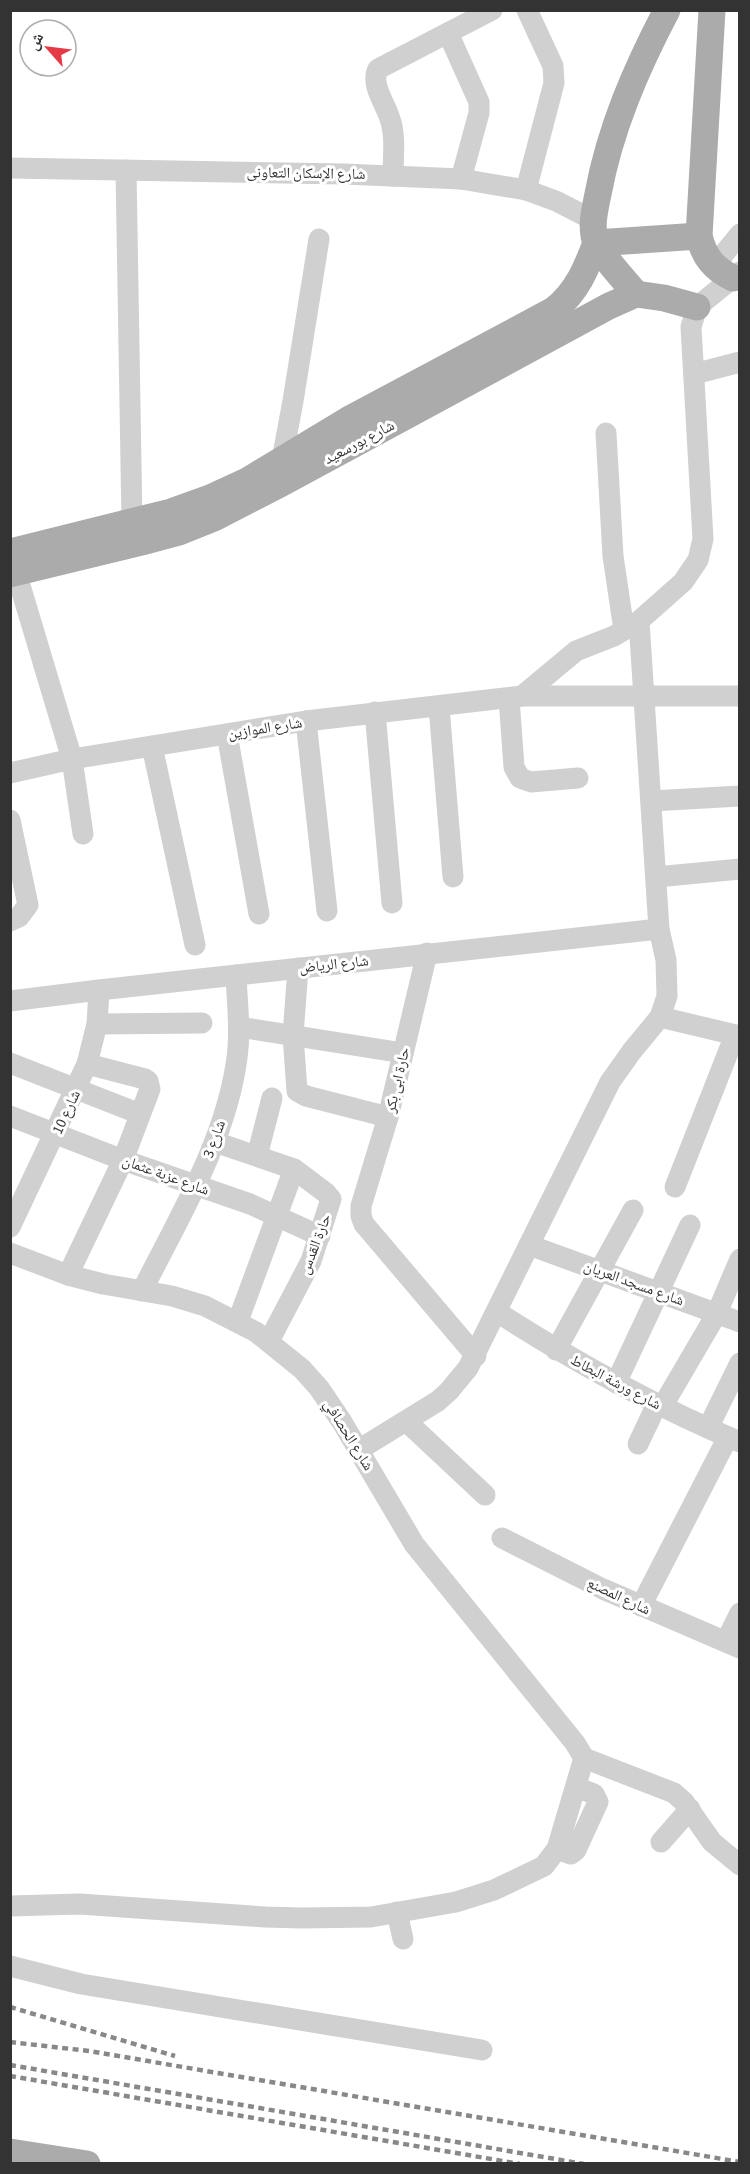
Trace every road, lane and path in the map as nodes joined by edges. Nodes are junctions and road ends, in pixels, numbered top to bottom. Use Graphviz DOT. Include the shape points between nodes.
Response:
graph roads {
  1 [pos="492,10"];
  2 [pos="527,10"];
  3 [pos="667,10"];
  4 [pos="712,10"];
  5 [pos="448,33"];
  6 [pos="10,168"];
  7 [pos="126,170"];
  8 [pos="393,176"];
  9 [pos="461,179"];
  10 [pos="526,190"];
  11 [pos="595,232"];
  12 [pos="740,234"];
  13 [pos="699,236"];
  14 [pos="319,239"];
  15 [pos="729,272"];
  16 [pos="636,294"];
  17 [pos="696,307"];
  18 [pos="740,362"];
  19 [pos="694,374"];
  20 [pos="606,433"];
  21 [pos="282,460"];
  22 [pos="132,523"];
  23 [pos="12,566"];
  24 [pos="631,625"];
  25 [pos="740,696"];
  26 [pos="515,697"];
  27 [pos="645,697"];
  28 [pos="439,707"];
  29 [pos="375,712"];
  30 [pos="306,721"];
  31 [pos="227,734"];
  32 [pos="152,746"];
  33 [pos="72,759"];
  34 [pos="10,772"];
  35 [pos="578,778"];
  36 [pos="740,796"];
  37 [pos="651,801"];
  38 [pos="10,820"];
  39 [pos="83,834"];
  40 [pos="740,869"];
  41 [pos="453,877"];
  42 [pos="656,877"];
  43 [pos="392,903"];
  44 [pos="327,911"];
  45 [pos="259,914"];
  46 [pos="10,921"];
  47 [pos="658,928"];
  48 [pos="195,945"];
  49 [pos="427,953"];
  50 [pos="298,968"];
  51 [pos="236,975"];
  52 [pos="99,990"];
  53 [pos="10,1001"];
  54 [pos="660,1017"];
  55 [pos="202,1023"];
  56 [pos="97,1024"];
  57 [pos="239,1027"];
  58 [pos="293,1035"];
  59 [pos="737,1035"];
  60 [pos="403,1053"];
  61 [pos="10,1064"];
  62 [pos="87,1064"];
  63 [pos="76,1089"];
  64 [pos="272,1098"];
  65 [pos="140,1114"];
  66 [pos="10,1116"];
  67 [pos="388,1118"];
  68 [pos="56,1133"];
  69 [pos="215,1142"];
  70 [pos="257,1156"];
  71 [pos="123,1160"];
  72 [pos="294,1169"];
  73 [pos="195,1186"];
  74 [pos="675,1187"];
  75 [pos="633,1210"];
  76 [pos="278,1215"];
  77 [pos="690,1225"];
  78 [pos="10,1227"];
  79 [pos="320,1236"];
  80 [pos="529,1245"];
  81 [pos="10,1253"];
  82 [pos="740,1259"];
  83 [pos="600,1271"];
  84 [pos="68,1275"];
  85 [pos="141,1291"];
  86 [pos="660,1293"];
  87 [pos="497,1312"];
  88 [pos="717,1313"];
  89 [pos="238,1321"];
  90 [pos="740,1322"];
  91 [pos="269,1341"];
  92 [pos="556,1350"];
  93 [pos="476,1356"];
  94 [pos="740,1363"];
  95 [pos="616,1383"];
  96 [pos="659,1406"];
  97 [pos="406,1420"];
  98 [pos="708,1428"];
  99 [pos="734,1439"];
  100 [pos="638,1444"];
  101 [pos="360,1449"];
  102 [pos="485,1495"];
  103 [pos="502,1538"];
  104 [pos="641,1606"];
  105 [pos="740,1613"];
  106 [pos="733,1645"];
  107 [pos="584,1758"];
  108 [pos="690,1809"];
  109 [pos="661,1842"];
  110 [pos="740,1865"];
  111 [pos="10,1906"];
  112 [pos="397,1912"];
  113 [pos="403,1939"];
  114 [pos="10,1966"];
  115 [pos="482,2050"];
  116 [pos="10,2152"];
  117 [pos="87,2163"];
  1 -- 5 [label="street"];
  2 -- 10 [label="street" via="553,66 554,83"];
  3 -- 11 [label="main road, شارع بورسعيد" via="632,80 616,124 604,163"];
  4 -- 13 [label="main road"];
  5 -- 8 [label="street" via="382,66 375,75 393,132"];
  5 -- 9 [label="street" via="479,102"];
  6 -- 7 [label="street, شارع الإسكان التعاونى"];
  7 -- 8 [label="street, شارع الإسكان التعاونى"];
  7 -- 22 [label="street"];
  8 -- 9 [label="street, شارع الإسكان التعاونى"];
  9 -- 10 [label="street, شارع الإسكان التعاونى"];
  10 -- 11 [label="street, شارع الإسكان التعاونى" via="556,201"];
  11 -- 13 [label="main road"];
  11 -- 16 [label="main road"];
  11 -- 21 [label="main road, شارع بورسعيد" via="585,271 573,292 554,310 348,420"];
  12 -- 15 [label="street"];
  13 -- 15 [label="main road" via="701,247"];
  14 -- 21 [label="street"];
  15 -- 17 [label="street"];
  16 -- 17 [label="main road"];
  16 -- 23 [label="main road, شارع بورسعيد" via="214,518 170,534"];
  17 -- 19 [label="street" via="691,327"];
  18 -- 19 [label="street"];
  19 -- 24 [label="street" via="703,539 698,560 682,582"];
  20 -- 24 [label="street" via="614,556"];
  21 -- 22 [label="main road, شارع بورسعيد" via="210,498"];
  22 -- 23 [label="main road, شارع بورسعيد"];
  23 -- 33 [label="street"];
  24 -- 26 [label="street" via="576,651"];
  24 -- 27 [label="street"];
  25 -- 27 [label="street, شارع الموازين"];
  26 -- 27 [label="street, شارع الموازين"];
  26 -- 28 [label="street, شارع الموازين"];
  26 -- 35 [label="street" via="514,767 520,778 531,782"];
  27 -- 37 [label="street"];
  28 -- 29 [label="street, شارع الموازين"];
  28 -- 41 [label="street"];
  29 -- 30 [label="street, شارع الموازين"];
  29 -- 43 [label="street"];
  30 -- 31 [label="street, شارع الموازين"];
  30 -- 44 [label="street"];
  31 -- 32 [label="street, شارع الموازين"];
  31 -- 45 [label="street"];
  32 -- 33 [label="street, شارع الموازين"];
  32 -- 48 [label="street"];
  33 -- 34 [label="street, شارع الموازين"];
  33 -- 39 [label="street"];
  36 -- 37 [label="street"];
  37 -- 42 [label="street"];
  38 -- 46 [label="street" via="28,897 24,912"];
  40 -- 42 [label="street"];
  42 -- 47 [label="street"];
  47 -- 49 [label="street, شارع الرياض"];
  47 -- 54 [label="street" via="666,960 667,996"];
  49 -- 50 [label="street, شارع الرياض"];
  49 -- 60 [label="street, حارة ابى بكر"];
  50 -- 51 [label="street, شارع الرياض"];
  50 -- 58 [label="street"];
  51 -- 52 [label="street, شارع الرياض"];
  51 -- 57 [label="street, شارع 3"];
  52 -- 53 [label="street, شارع الرياض"];
  52 -- 56 [label="street, شارع 10"];
  54 -- 59 [label="street"];
  54 -- 80 [label="street" via="610,1082"];
  55 -- 56 [label="street"];
  56 -- 62 [label="street, شارع 10"];
  57 -- 58 [label="street"];
  57 -- 69 [label="street, شارع 3" via="235,1067"];
  58 -- 60 [label="street"];
  58 -- 67 [label="street" via="300,1094"];
  59 -- 74 [label="street"];
  60 -- 67 [label="street, حارة ابى بكر"];
  61 -- 63 [label="street"];
  62 -- 63 [label="street, شارع 10"];
  62 -- 65 [label="street" via="148,1082 150,1089"];
  63 -- 65 [label="street"];
  63 -- 68 [label="street, شارع 10"];
  64 -- 70 [label="street"];
  65 -- 71 [label="street"];
  66 -- 68 [label="street, شارع عزبة عثمان"];
  67 -- 93 [label="street, حارة ابى بكر" via="361,1216"];
  68 -- 71 [label="street, شارع عزبة عثمان"];
  68 -- 78 [label="street, شارع 10"];
  69 -- 70 [label="street, حارة القدس"];
  69 -- 73 [label="street, شارع 3"];
  70 -- 72 [label="street, حارة القدس"];
  71 -- 73 [label="street, شارع عزبة عثمان"];
  71 -- 84 [label="street"];
  72 -- 76 [label="street"];
  72 -- 79 [label="street, حارة القدس" via="331,1199"];
  73 -- 76 [label="street, شارع عزبة عثمان"];
  73 -- 85 [label="street, شارع 3"];
  75 -- 83 [label="street"];
  76 -- 79 [label="street, شارع عزبة عثمان"];
  76 -- 89 [label="street"];
  77 -- 86 [label="street"];
  79 -- 91 [label="street, حارة القدس"];
  80 -- 83 [label="street, شارع مسجد العريان"];
  80 -- 87 [label="street"];
  81 -- 84 [label="street, شارع الحصافي"];
  82 -- 88 [label="street"];
  83 -- 86 [label="street, شارع مسجد العريان"];
  83 -- 92 [label="street"];
  84 -- 85 [label="street, شارع الحصافي"];
  85 -- 89 [label="street, شارع الحصافي" via="205,1306"];
  86 -- 88 [label="street, شارع مسجد العريان"];
  86 -- 95 [label="street"];
  87 -- 92 [label="street, شارع ورشة البطاط"];
  87 -- 93 [label="street"];
  88 -- 90 [label="street, شارع مسجد العريان"];
  88 -- 96 [label="street"];
  89 -- 91 [label="street, شارع الحصافي"];
  91 -- 101 [label="street, شارع الحصافي" via="319,1388"];
  92 -- 95 [label="street, شارع ورشة البطاط"];
  93 -- 97 [label="street" via="449,1391"];
  94 -- 98 [label="street"];
  95 -- 96 [label="street, شارع ورشة البطاط"];
  96 -- 98 [label="street, شارع ورشة البطاط"];
  96 -- 100 [label="street"];
  97 -- 101 [label="street"];
  97 -- 102 [label="street"];
  98 -- 99 [label="street, شارع ورشة البطاط"];
  99 -- 104 [label="street"];
  101 -- 107 [label="street, شارع الحصافي" via="414,1544"];
  103 -- 104 [label="street, شارع المصنع"];
  104 -- 106 [label="street, شارع المصنع"];
  105 -- 106 [label="street"];
  107 -- 108 [label="street" via="667,1789"];
  107 -- 112 [label="street" via="557,1849 544,1866 494,1890 456,1902"];
  108 -- 109 [label="street"];
  108 -- 110 [label="street" via="712,1842"];
  111 -- 112 [label="street" via="80,1904 302,1918 371,1917"];
  112 -- 113 [label="street"];
  114 -- 115 [label="street" via="81,1984"];
  116 -- 117 [label="main road"];
}
